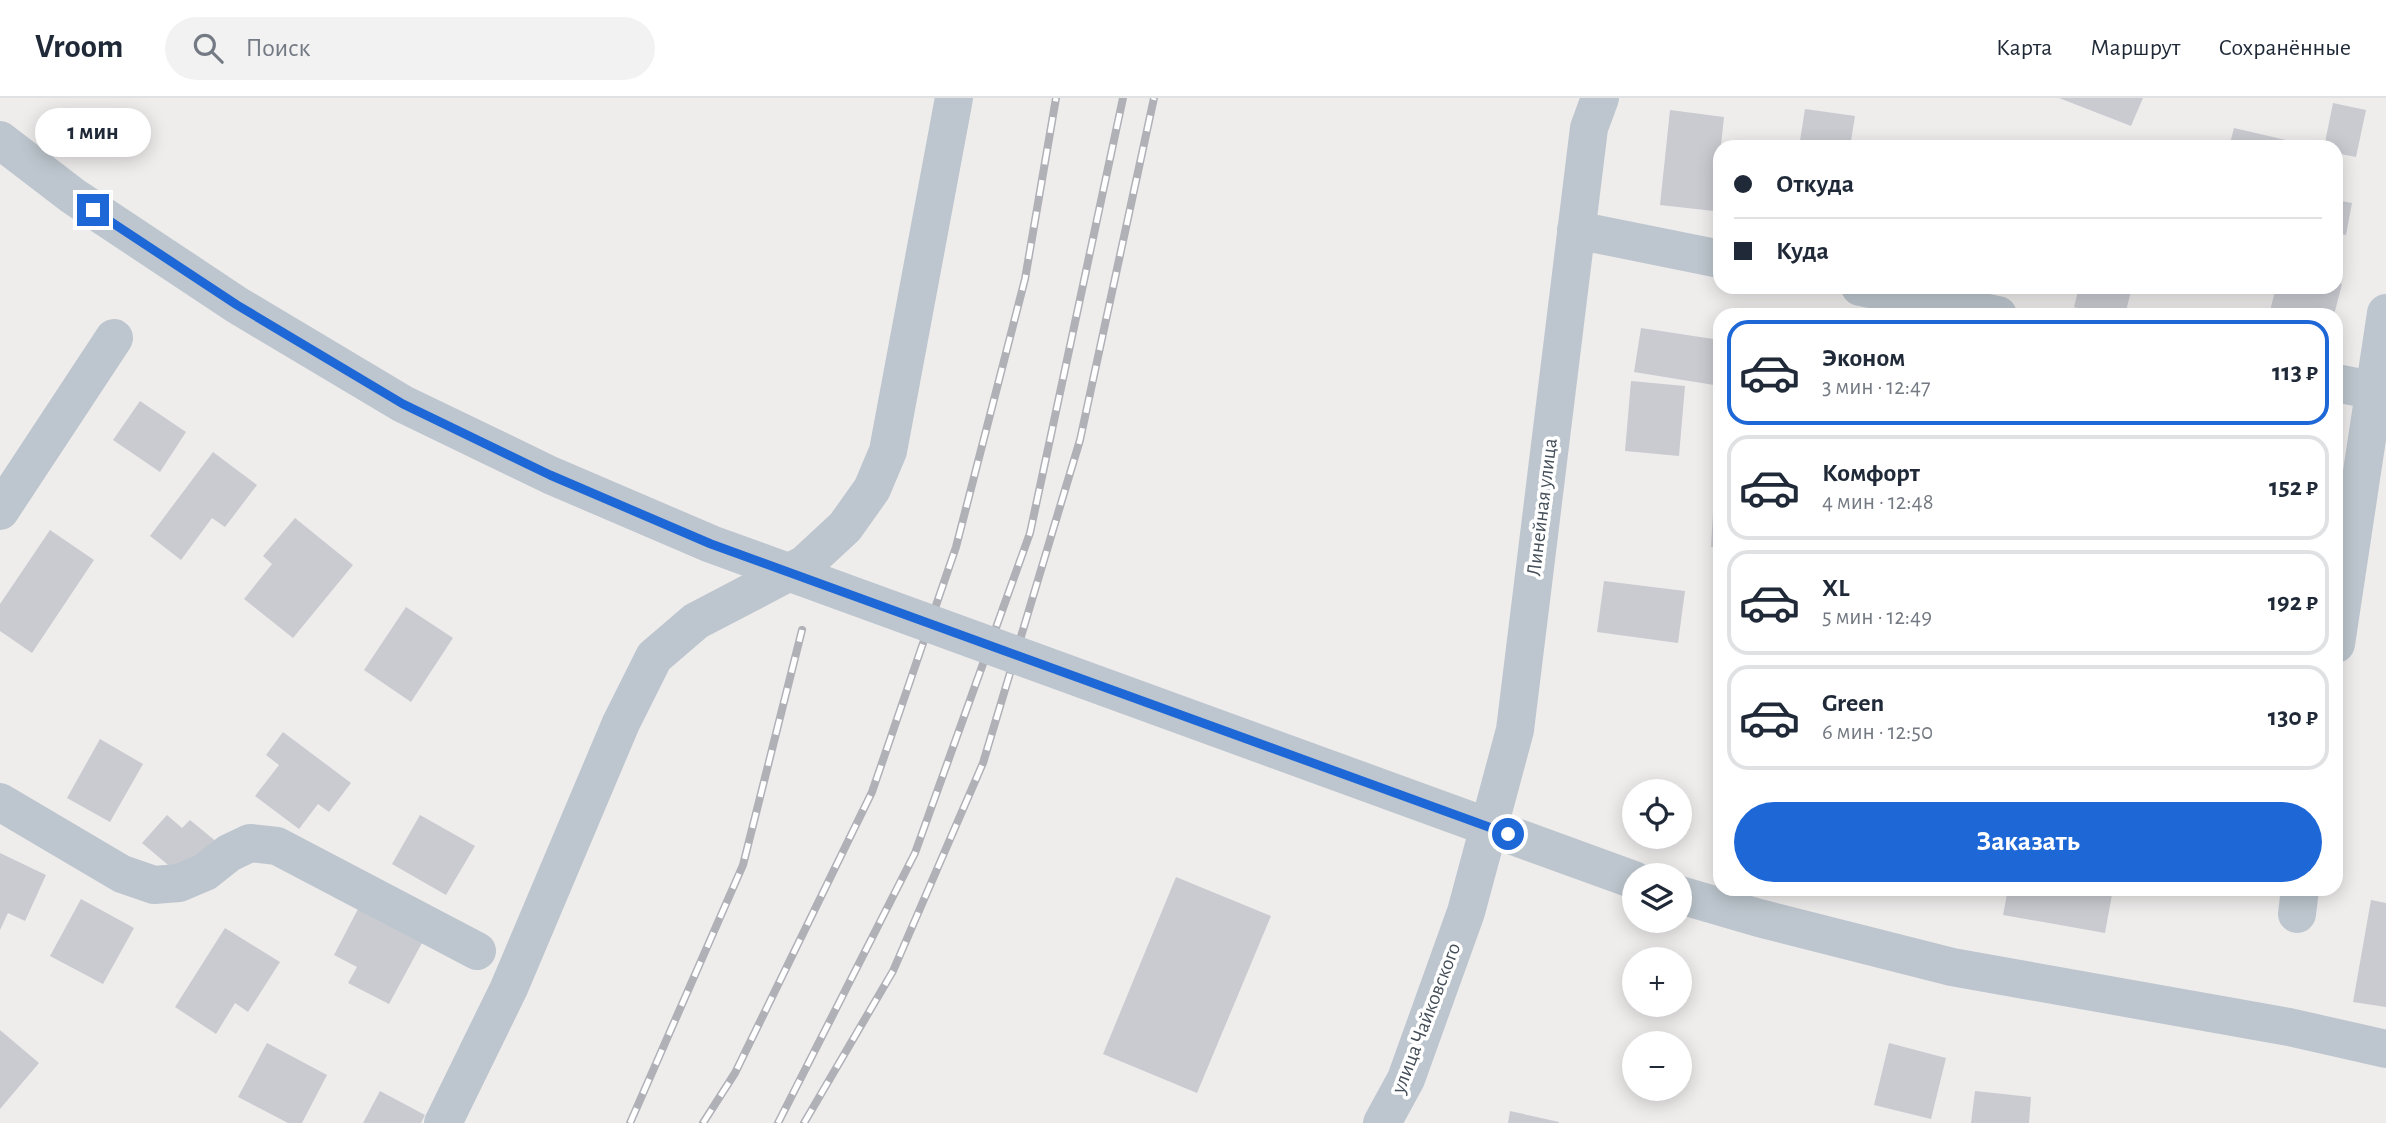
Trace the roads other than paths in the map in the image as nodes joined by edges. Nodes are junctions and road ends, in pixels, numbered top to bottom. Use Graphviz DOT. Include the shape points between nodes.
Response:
graph roads {
  1 [pos="954,98"];
  2 [pos="1600,98"];
  3 [pos="0,140"];
  4 [pos="1577,230"];
  5 [pos="1713,258"];
  6 [pos="1894,294"];
  7 [pos="1964,308"];
  8 [pos="2386,313"];
  9 [pos="114,338"];
  10 [pos="2343,384"];
  11 [pos="2380,392"];
  12 [pos="0,511"];
  13 [pos="2343,604"];
  14 [pos="0,802"];
  15 [pos="1622,876"];
  16 [pos="1692,898"];
  17 [pos="1466,912"];
  18 [pos="477,951"];
  19 [pos="2386,1049"];
  20 [pos="443,1123"];
  21 [pos="1382,1123"];
  1 -- 20 [label="street" via="888,452 872,489 845,527 805,564 696,621 654,657 621,723 509,988"];
  2 -- 4 [label="street, Линейная улица" via="1589,128"];
  3 -- 15 [label="street, bridge" via="73,196 248,312 403,404 550,475 711,544"];
  4 -- 5 [label="street"];
  4 -- 17 [label="street, Линейная улица" via="1515,730"];
  6 -- 7 [label="street"];
  8 -- 11 [label="street"];
  9 -- 12 [label="street"];
  10 -- 11 [label="street"];
  11 -- 13 [label="street"];
  14 -- 18 [label="street" via="121,874 154,885 179,883 205,873 250,843 277,846"];
  16 -- 19 [label="street" via="1952,967 2289,1027"];
  17 -- 21 [label="street, улица Чайковского" via="1406,1079"];
}
